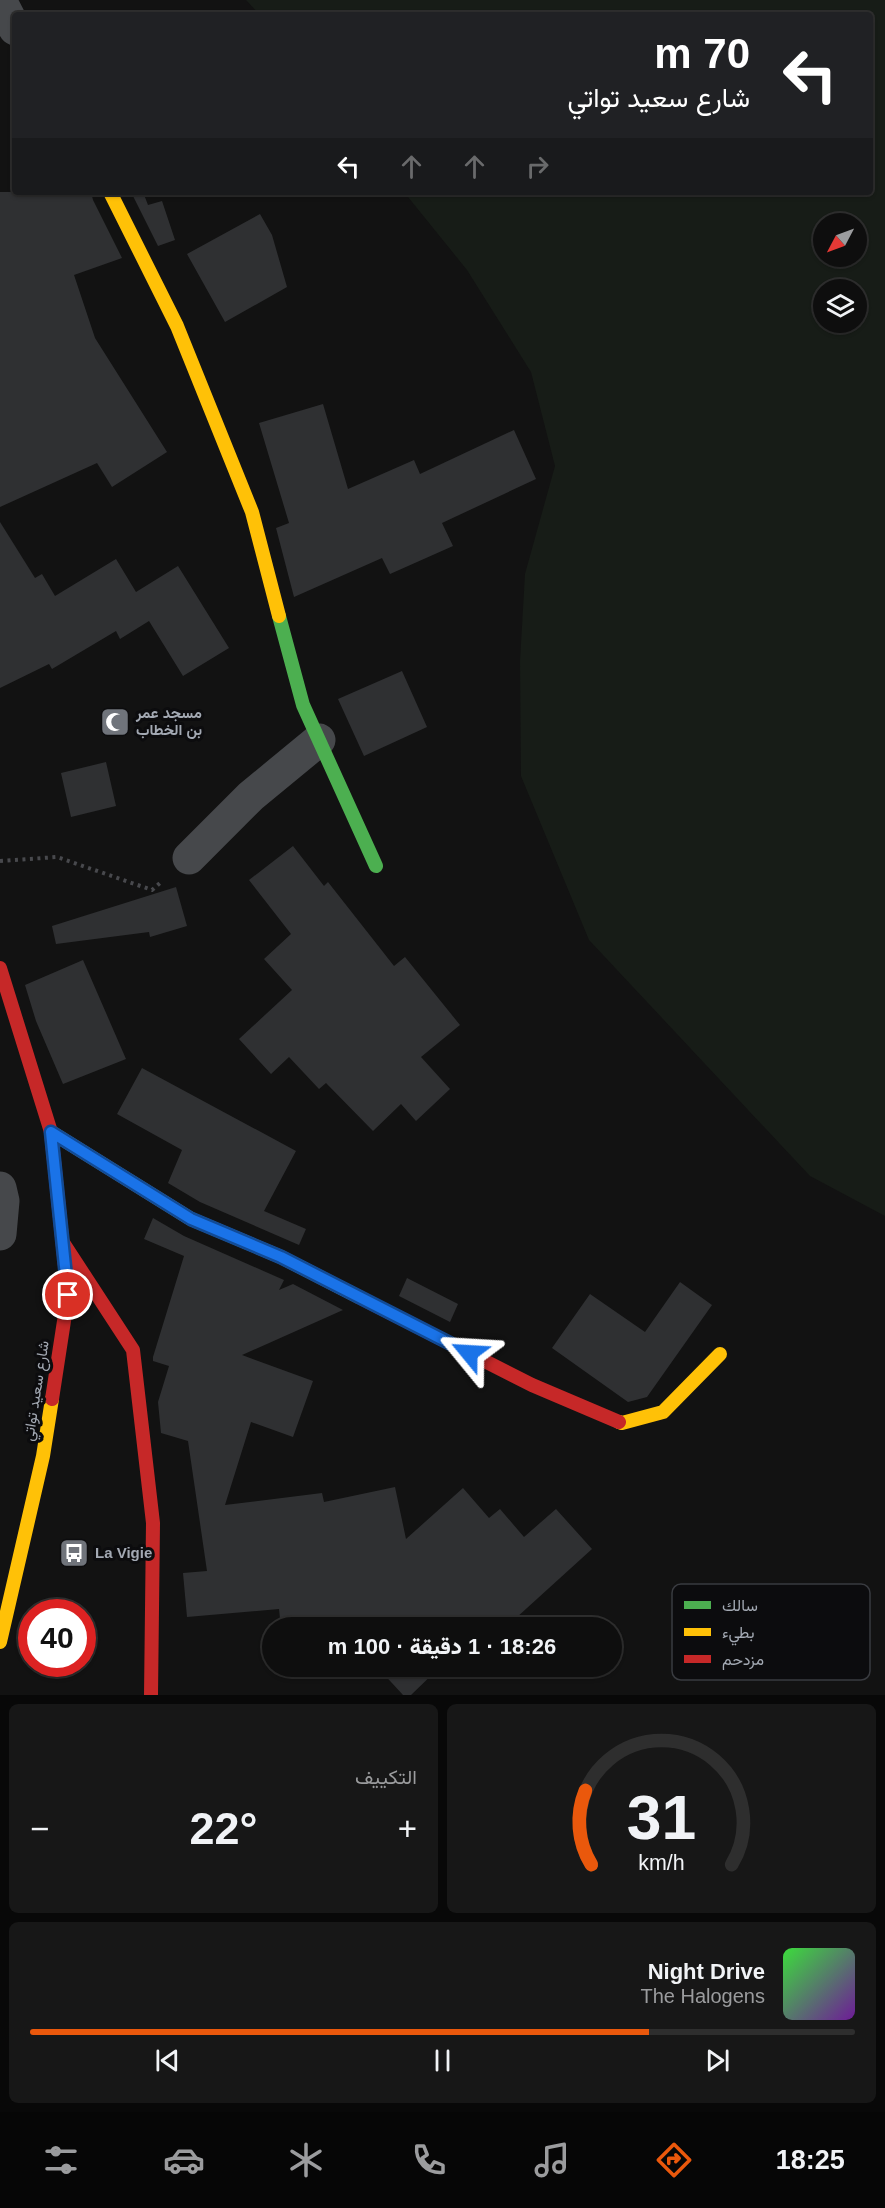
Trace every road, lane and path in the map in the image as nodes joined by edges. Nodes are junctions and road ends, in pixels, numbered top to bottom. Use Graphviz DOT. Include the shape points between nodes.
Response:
graph roads {
  1 [pos="0,0"];
  2 [pos="12,23"];
  3 [pos="112,195"];
  4 [pos="319,740"];
  5 [pos="189,858"];
  6 [pos="0,861"];
  7 [pos="376,866"];
  8 [pos="0,968"];
  9 [pos="51,1132"];
  10 [pos="0,1188"];
  11 [pos="0,1234"];
  12 [pos="62,1240"];
  13 [pos="720,1354"];
  14 [pos="0,1642"];
  15 [pos="151,1695"];
  1 -- 2 [label="street"];
  3 -- 4 [label="street" via="177,326 252,512 303,705"];
  4 -- 5 [label="street" via="251,796"];
  4 -- 7 [label="street"];
  5 -- 6 [label="path" via="152,890 57,857"];
  8 -- 9 [label="street, شارع سعيد تواتي"];
  9 -- 12 [label="street, شارع سعيد تواتي"];
  9 -- 13 [label="street" via="191,1219 281,1257 532,1385 622,1423 663,1412"];
  10 -- 11 [label="street"];
  12 -- 14 [label="street, شارع سعيد تواتي" via="68,1295 43,1456"];
  12 -- 15 [label="street" via="133,1350 153,1523"];
}
